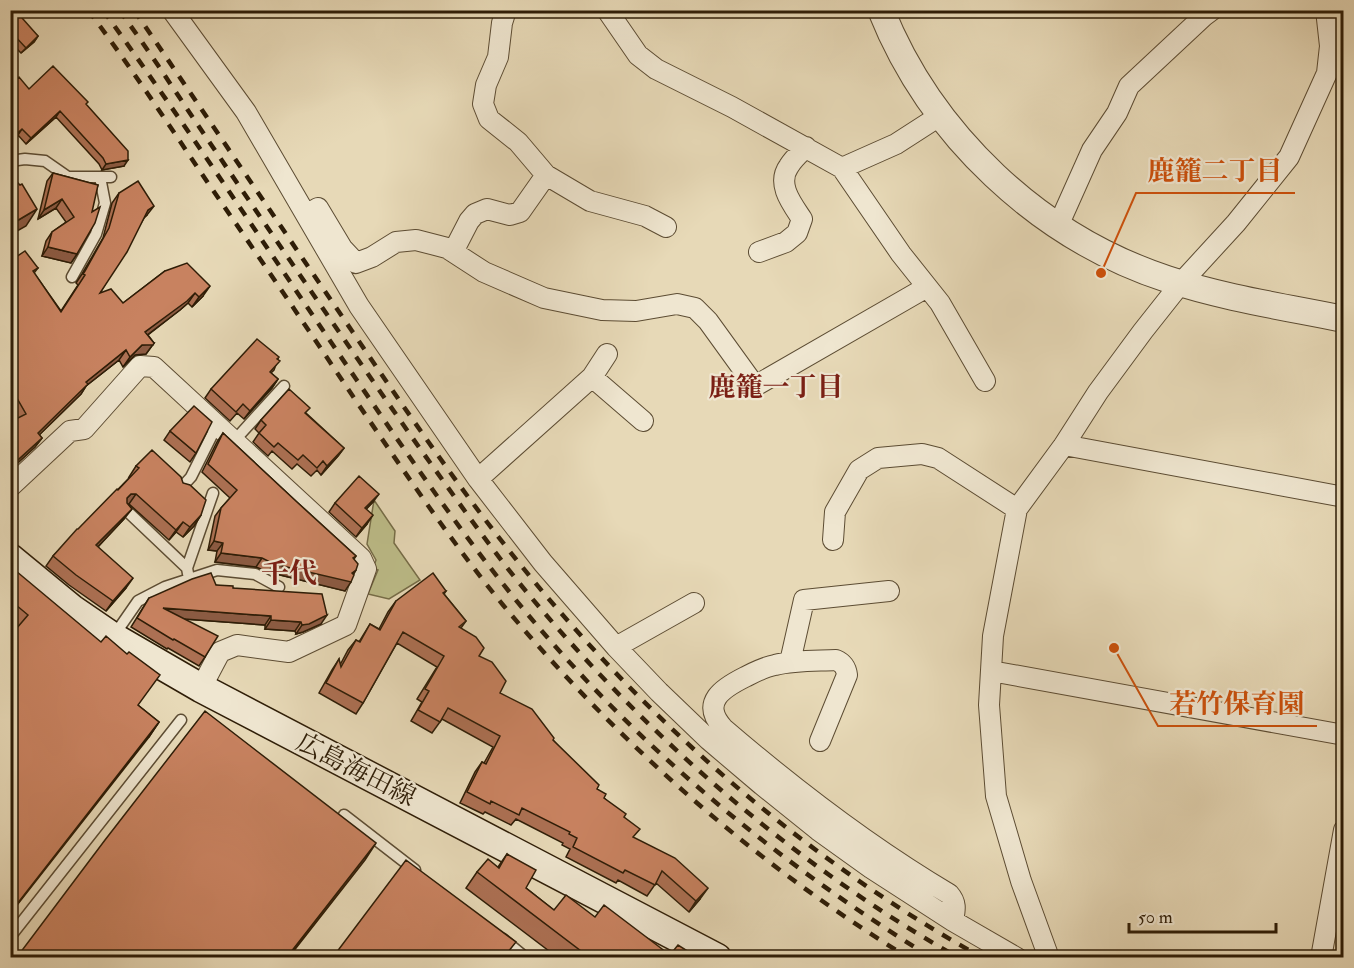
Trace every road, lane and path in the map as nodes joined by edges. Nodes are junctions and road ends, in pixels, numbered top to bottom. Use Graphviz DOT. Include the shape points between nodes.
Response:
graph roads {
  1 [pos="507,10"];
  2 [pos="607,10"];
  3 [pos="881,10"];
  4 [pos="1212,10"];
  5 [pos="1326,10"];
  6 [pos="182,14"];
  7 [pos="940,115"];
  8 [pos="806,147"];
  9 [pos="10,161"];
  10 [pos="842,168"];
  11 [pos="546,175"];
  12 [pos="306,215"];
  13 [pos="1058,226"];
  14 [pos="666,227"];
  15 [pos="453,252"];
  16 [pos="759,252"];
  17 [pos="72,277"];
  18 [pos="1181,284"];
  19 [pos="927,287"];
  20 [pos="1344,320"];
  21 [pos="607,354"];
  22 [pos="592,377"];
  23 [pos="985,381"];
  24 [pos="284,386"];
  25 [pos="644,421"];
  26 [pos="218,425"];
  27 [pos="234,441"];
  28 [pos="1064,445"];
  29 [pos="478,479"];
  30 [pos="10,487"];
  31 [pos="181,488"];
  32 [pos="213,493"];
  33 [pos="1344,497"];
  34 [pos="1017,510"];
  35 [pos="127,511"];
  36 [pos="833,540"];
  37 [pos="10,558"];
  38 [pos="188,574"];
  39 [pos="279,587"];
  40 [pos="889,591"];
  41 [pos="694,603"];
  42 [pos="113,638"];
  43 [pos="616,647"];
  44 [pos="790,662"];
  45 [pos="991,671"];
  46 [pos="201,688"];
  47 [pos="181,720"];
  48 [pos="1344,735"];
  49 [pos="820,741"];
  50 [pos="344,815"];
  51 [pos="1344,830"];
  52 [pos="426,879"];
  53 [pos="953,921"];
  54 [pos="490,929"];
  55 [pos="10,937"];
  56 [pos="526,957"];
  57 [pos="717,957"];
  58 [pos="1017,957"];
  59 [pos="1049,957"];
  60 [pos="1322,957"];
  1 -- 11 [label="street" via="483,104 489,119 518,142"];
  2 -- 8 [label="street" via="638,55 656,69"];
  3 -- 7 [label="street" via="908,66"];
  4 -- 13 [label="street" via="1129,86 1117,114 1092,150"];
  5 -- 18 [label="street" via="1328,73 1289,157"];
  6 -- 12 [label="street" via="246,112"];
  7 -- 10 [label="street" via="896,144"];
  7 -- 13 [label="street" via="994,175"];
  8 -- 10 [label="street"];
  8 -- 16 [label="street" via="787,167 783,182 802,219 797,233 786,242"];
  9 -- 17 [label="lane" via="45,161 68,177 106,177 105,203 96,234"];
  10 -- 19 [label="street"];
  11 -- 14 [label="street" via="590,201 645,216"];
  11 -- 15 [label="street" via="520,212 510,215 487,209 476,214"];
  12 -- 15 [label="street" via="318,208 356,263 396,242 416,240"];
  12 -- 29 [label="street" via="359,306"];
  13 -- 18 [label="street" via="1116,258"];
  15 -- 19 [label="street" via="484,272 544,298 602,310 636,311 677,304 695,308 756,386"];
  18 -- 20 [label="street"];
  18 -- 28 [label="street" via="1098,392"];
  19 -- 23 [label="street"];
  21 -- 22 [label="street"];
  22 -- 25 [label="street"];
  22 -- 29 [label="street"];
  24 -- 27 [label="lane"];
  26 -- 27 [label="street"];
  26 -- 30 [label="street" via="154,367 140,366 84,429 70,431"];
  26 -- 31 [label="lane" via="191,477"];
  27 -- 46 [label="street" via="361,558 366,569 346,625 289,652 237,645 220,652"];
  28 -- 33 [label="street"];
  28 -- 34 [label="street"];
  29 -- 43 [label="street" via="543,563"];
  32 -- 38 [label="lane"];
  34 -- 36 [label="street" via="938,458 922,454 878,458 859,470 835,512"];
  34 -- 45 [label="street" via="993,636"];
  35 -- 38 [label="lane"];
  37 -- 42 [label="main road, 広島海田線"];
  38 -- 39 [label="lane" via="217,570 255,574"];
  38 -- 42 [label="lane" via="138,601"];
  40 -- 44 [label="street" via="804,600"];
  41 -- 43 [label="street"];
  42 -- 46 [label="main road, 広島海田線"];
  43 -- 53 [label="street" via="709,740 762,785 853,855"];
  44 -- 49 [label="street" via="836,660 846,669"];
  44 -- 53 [label="street" via="761,669 724,688 714,703 716,720 825,811 949,894 956,905"];
  45 -- 48 [label="street"];
  45 -- 59 [label="street" via="989,705 996,796"];
  46 -- 57 [label="main road, 広島海田線"];
  47 -- 55 [label="lane"];
  50 -- 52 [label="lane"];
  51 -- 60 [label="street"];
  53 -- 58 [label="street"];
  54 -- 56 [label="lane"];
}
